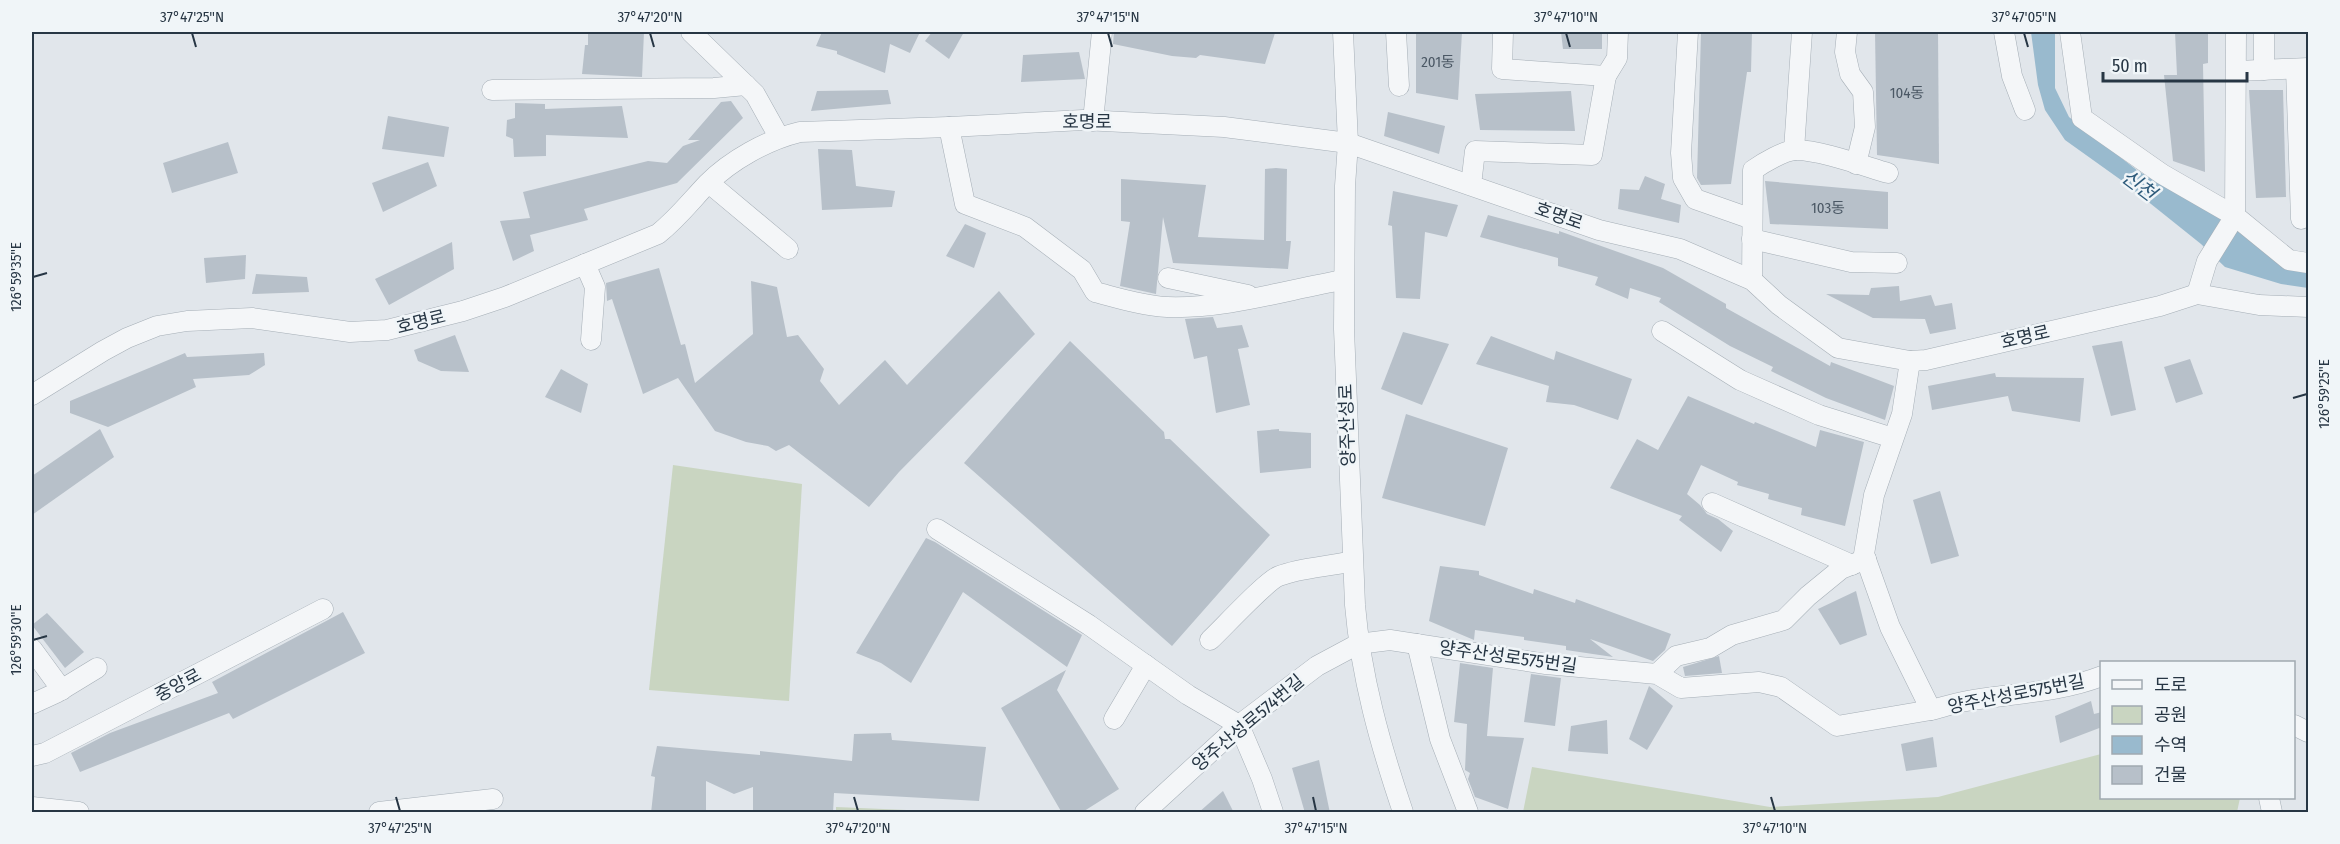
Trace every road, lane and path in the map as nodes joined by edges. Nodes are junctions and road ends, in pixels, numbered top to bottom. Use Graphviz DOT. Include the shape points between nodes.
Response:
graph roads {
  1 [pos="691,32"];
  2 [pos="1102,32"];
  3 [pos="1343,32"];
  4 [pos="1396,32"];
  5 [pos="1503,32"];
  6 [pos="1618,32"];
  7 [pos="1688,32"];
  8 [pos="1802,32"];
  9 [pos="1847,32"];
  10 [pos="2004,32"];
  11 [pos="2070,32"];
  12 [pos="2236,32"];
  13 [pos="2264,32"];
  14 [pos="2302,68"];
  15 [pos="2264,70"];
  16 [pos="2237,71"];
  17 [pos="1606,76"];
  18 [pos="746,85"];
  19 [pos="1399,86"];
  20 [pos="492,90"];
  21 [pos="2025,110"];
  22 [pos="1094,120"];
  23 [pos="950,127"];
  24 [pos="779,137"];
  25 [pos="1348,143"];
  26 [pos="1794,150"];
  27 [pos="1856,164"];
  28 [pos="1888,173"];
  29 [pos="709,183"];
  30 [pos="1471,185"];
  31 [pos="2233,218"];
  32 [pos="1752,219"];
  33 [pos="2301,219"];
  34 [pos="1752,239"];
  35 [pos="788,249"];
  36 [pos="1896,263"];
  37 [pos="2308,263"];
  38 [pos="585,264"];
  39 [pos="1168,278"];
  40 [pos="1343,280"];
  41 [pos="1752,280"];
  42 [pos="2197,294"];
  43 [pos="1259,297"];
  44 [pos="2308,307"];
  45 [pos="1662,331"];
  46 [pos="591,340"];
  47 [pos="1910,362"];
  48 [pos="32,395"];
  49 [pos="1893,438"];
  50 [pos="1712,503"];
  51 [pos="937,529"];
  52 [pos="1352,561"];
  53 [pos="1859,562"];
  54 [pos="323,609"];
  55 [pos="1210,640"];
  56 [pos="1358,644"];
  57 [pos="1417,644"];
  58 [pos="32,649"];
  59 [pos="1146,665"];
  60 [pos="97,668"];
  61 [pos="1658,674"];
  62 [pos="2100,677"];
  63 [pos="62,690"];
  64 [pos="32,704"];
  65 [pos="1931,710"];
  66 [pos="1114,718"];
  67 [pos="1239,725"];
  68 [pos="32,756"];
  69 [pos="494,799"];
  70 [pos="32,807"];
  71 [pos="1464,812"];
  72 [pos="79,813"];
  73 [pos="379,813"];
  74 [pos="1145,813"];
  75 [pos="1273,813"];
  76 [pos="1402,813"];
  1 -- 18 [label="street"];
  2 -- 22 [label="street"];
  3 -- 25 [label="street, 양주산성로"];
  4 -- 19 [label="street"];
  5 -- 17 [label="street" via="1502,69"];
  6 -- 17 [label="street" via="1617,58"];
  7 -- 32 [label="street" via="1683,178 1695,199"];
  8 -- 26 [label="street"];
  9 -- 27 [label="street" via="1845,52 1850,74 1863,92 1865,127"];
  10 -- 21 [label="street" via="2012,76"];
  11 -- 31 [label="street" via="2082,118"];
  12 -- 16 [label="street"];
  13 -- 15 [label="street"];
  14 -- 15 [label="street"];
  14 -- 33 [label="street"];
  15 -- 16 [label="street"];
  16 -- 31 [label="street"];
  17 -- 30 [label="street" via="1592,155 1475,151"];
  18 -- 20 [label="street"];
  18 -- 24 [label="street"];
  22 -- 23 [label="street, 호명로"];
  22 -- 25 [label="street, 호명로" via="1224,127"];
  23 -- 24 [label="street, 호명로" via="800,132"];
  23 -- 43 [label="street" via="965,204 1025,227 1082,270 1095,292 1166,307"];
  24 -- 29 [label="street, 호명로"];
  25 -- 30 [label="street, 호명로"];
  25 -- 40 [label="street, 양주산성로"];
  26 -- 27 [label="street"];
  26 -- 32 [label="street" via="1754,170"];
  27 -- 28 [label="street"];
  29 -- 35 [label="street"];
  29 -- 38 [label="street, 호명로" via="678,219 658,234"];
  30 -- 41 [label="street, 호명로" via="1599,230 1680,249"];
  31 -- 37 [label="street" via="2289,260"];
  31 -- 42 [label="street" via="2207,261"];
  32 -- 34 [label="street"];
  34 -- 36 [label="street" via="1851,262"];
  34 -- 41 [label="street"];
  38 -- 46 [label="street" via="595,287"];
  38 -- 48 [label="street, 호명로" via="463,311 387,330 350,332 252,318 157,326 103,351"];
  39 -- 43 [label="street"];
  40 -- 43 [label="street"];
  40 -- 52 [label="street, 양주산성로"];
  41 -- 47 [label="street, 호명로" via="1838,348"];
  42 -- 44 [label="street, 호명로"];
  42 -- 47 [label="street, 호명로" via="2160,306"];
  45 -- 49 [label="street" via="1740,380 1818,415"];
  47 -- 49 [label="street, 양주산성로575번길" via="1902,414"];
  49 -- 53 [label="street, 양주산성로575번길" via="1874,495 1864,554"];
  50 -- 53 [label="street"];
  51 -- 59 [label="street"];
  52 -- 55 [label="street" via="1276,577"];
  52 -- 56 [label="street, 양주산성로"];
  53 -- 61 [label="street" via="1841,569 1784,620 1732,635 1710,648 1676,656"];
  53 -- 65 [label="street, 양주산성로575번길"];
  54 -- 68 [label="street, 중앙로" via="45,753"];
  56 -- 57 [label="street, 양주산성로575번길" via="1390,640"];
  56 -- 67 [label="street, 양주산성로574번길" via="1317,666"];
  56 -- 76 [label="street, 양주산성로" via="1370,706"];
  57 -- 61 [label="street, 양주산성로575번길" via="1546,664"];
  57 -- 71 [label="street" via="1440,739"];
  58 -- 63 [label="street"];
  59 -- 66 [label="street"];
  59 -- 67 [label="street"];
  60 -- 63 [label="street"];
  61 -- 65 [label="street, 양주산성로575번길" via="1681,688 1759,682 1781,687 1838,726"];
  62 -- 65 [label="street, 양주산성로575번길" via="2031,694 1967,701"];
  63 -- 64 [label="street"];
  67 -- 74 [label="street, 양주산성로574번길"];
  67 -- 75 [label="street"];
  69 -- 73 [label="street"];
  70 -- 72 [label="street"];
}
